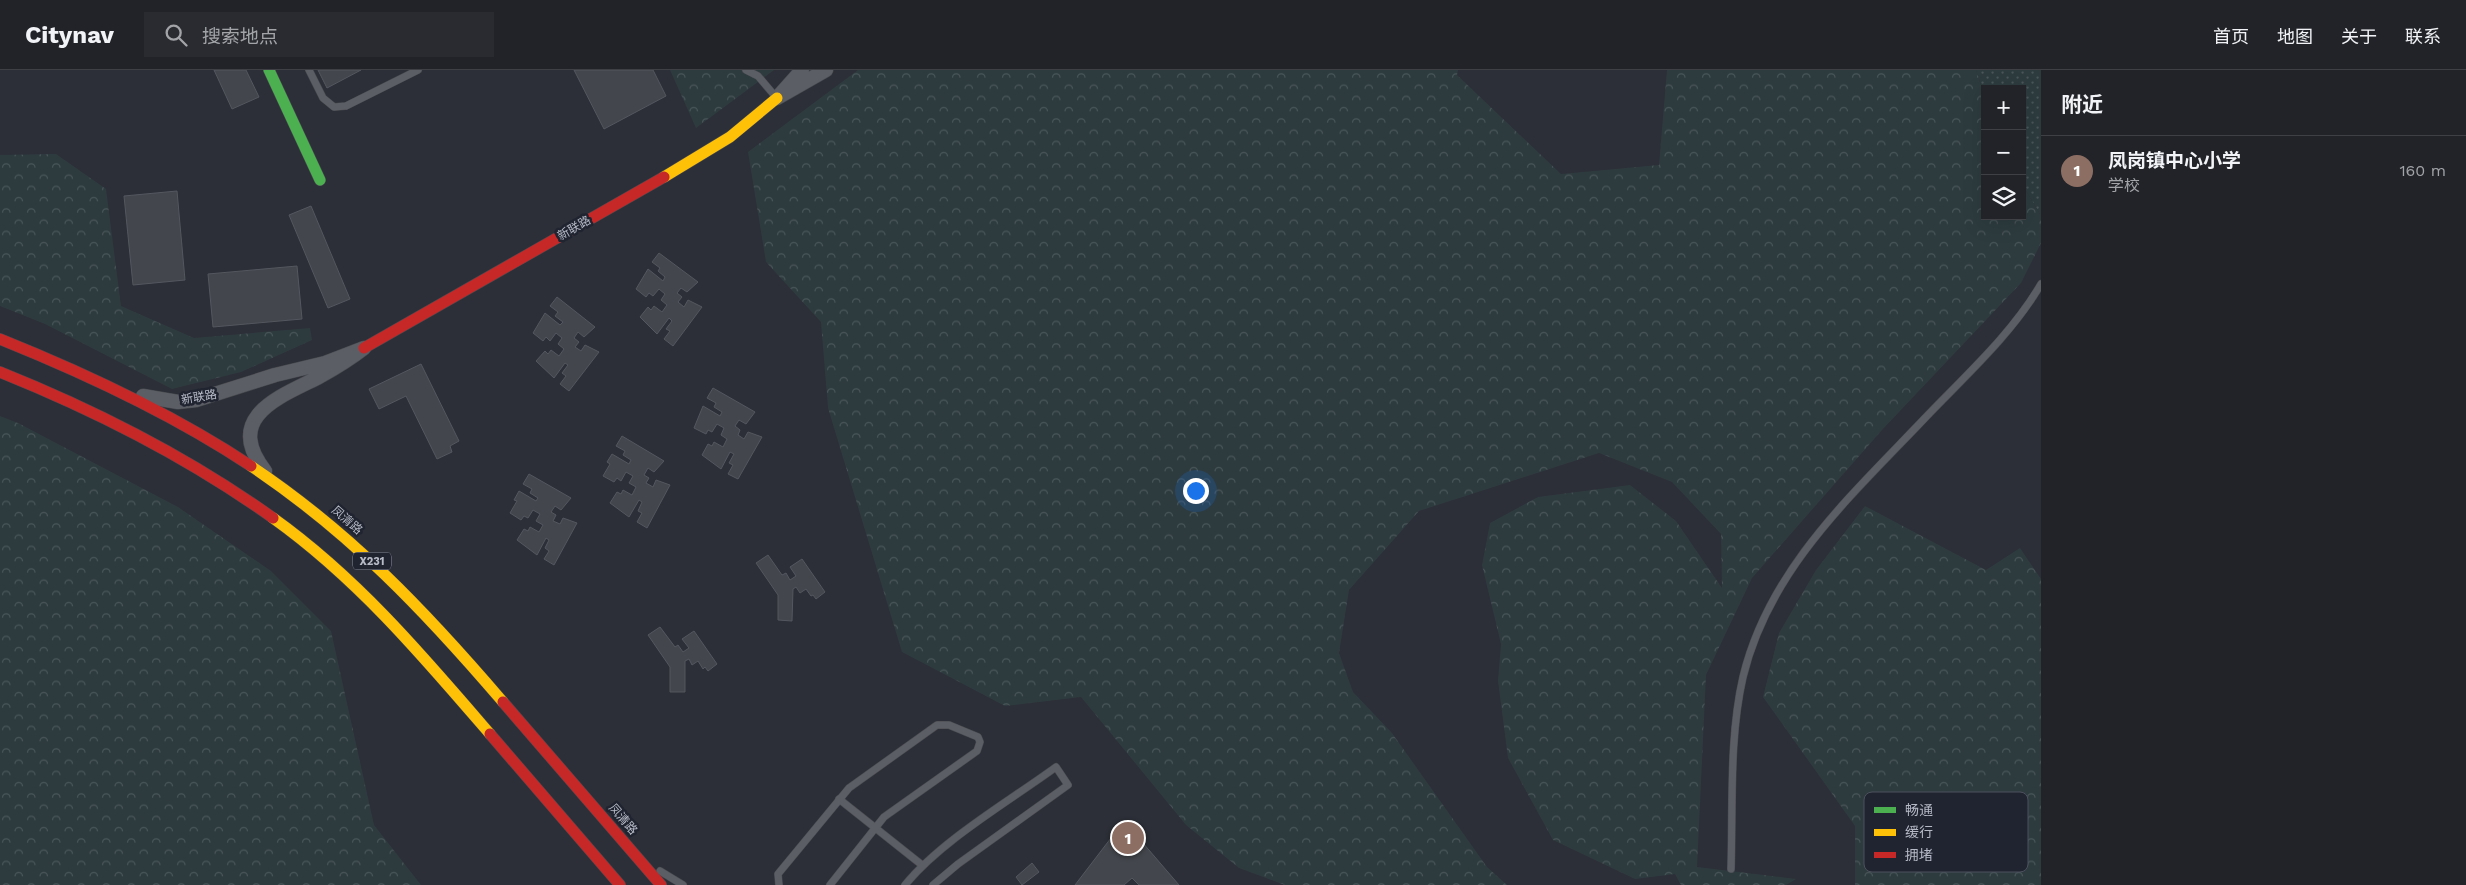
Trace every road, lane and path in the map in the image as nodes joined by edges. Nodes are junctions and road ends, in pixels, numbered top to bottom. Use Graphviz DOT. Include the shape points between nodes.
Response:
graph roads {
  1 [pos="269,70"];
  2 [pos="309,70"];
  3 [pos="418,70"];
  4 [pos="746,70"];
  5 [pos="802,70"];
  6 [pos="826,70"];
  7 [pos="777,98"];
  8 [pos="320,180"];
  9 [pos="2041,284"];
  10 [pos="0,339"];
  11 [pos="364,348"];
  12 [pos="0,372"];
  13 [pos="117,391"];
  14 [pos="275,483"];
  15 [pos="839,799"];
  16 [pos="875,827"];
  17 [pos="638,858"];
  18 [pos="922,865"];
  19 [pos="1731,869"];
  20 [pos="620,885"];
  21 [pos="661,885"];
  22 [pos="684,885"];
  23 [pos="779,885"];
  24 [pos="830,885"];
  25 [pos="905,885"];
  26 [pos="933,885"];
  1 -- 8 [label="main road"];
  2 -- 3 [label="lane" via="323,98 334,107 346,106"];
  4 -- 7 [label="lane" via="758,76"];
  5 -- 7 [label="street, 新联路"];
  6 -- 7 [label="street, 新联路"];
  7 -- 11 [label="main road, 新联路" via="730,137 702,155"];
  9 -- 19 [label="lane" via="2004,334 1821,530 1782,583 1765,613 1745,670 1738,712"];
  10 -- 13 [label="main road, 凤清路 / X231"];
  11 -- 13 [label="street, 新联路" via="196,400 160,400"];
  11 -- 14 [label="street, 新联路" via="346,362 273,401 256,416 250,438 253,452"];
  12 -- 20 [label="main road, X231" via="106,419 173,454 238,494 320,555 431,666"];
  13 -- 14 [label="main road, 凤清路 / X231" via="209,441"];
  14 -- 17 [label="main road, 凤清路 / X231" via="338,531 417,605"];
  15 -- 16 [label="lane"];
  15 -- 16 [label="lane" via="849,788 937,725 949,725 975,734 980,742 977,751 884,817"];
  15 -- 23 [label="lane" via="778,874"];
  16 -- 18 [label="lane"];
  16 -- 24 [label="lane"];
  17 -- 21 [label="main road, 凤清路 / X231"];
  17 -- 22 [label="lane"];
  18 -- 25 [label="lane"];
  18 -- 26 [label="lane" via="1056,767 1068,785"];
}
